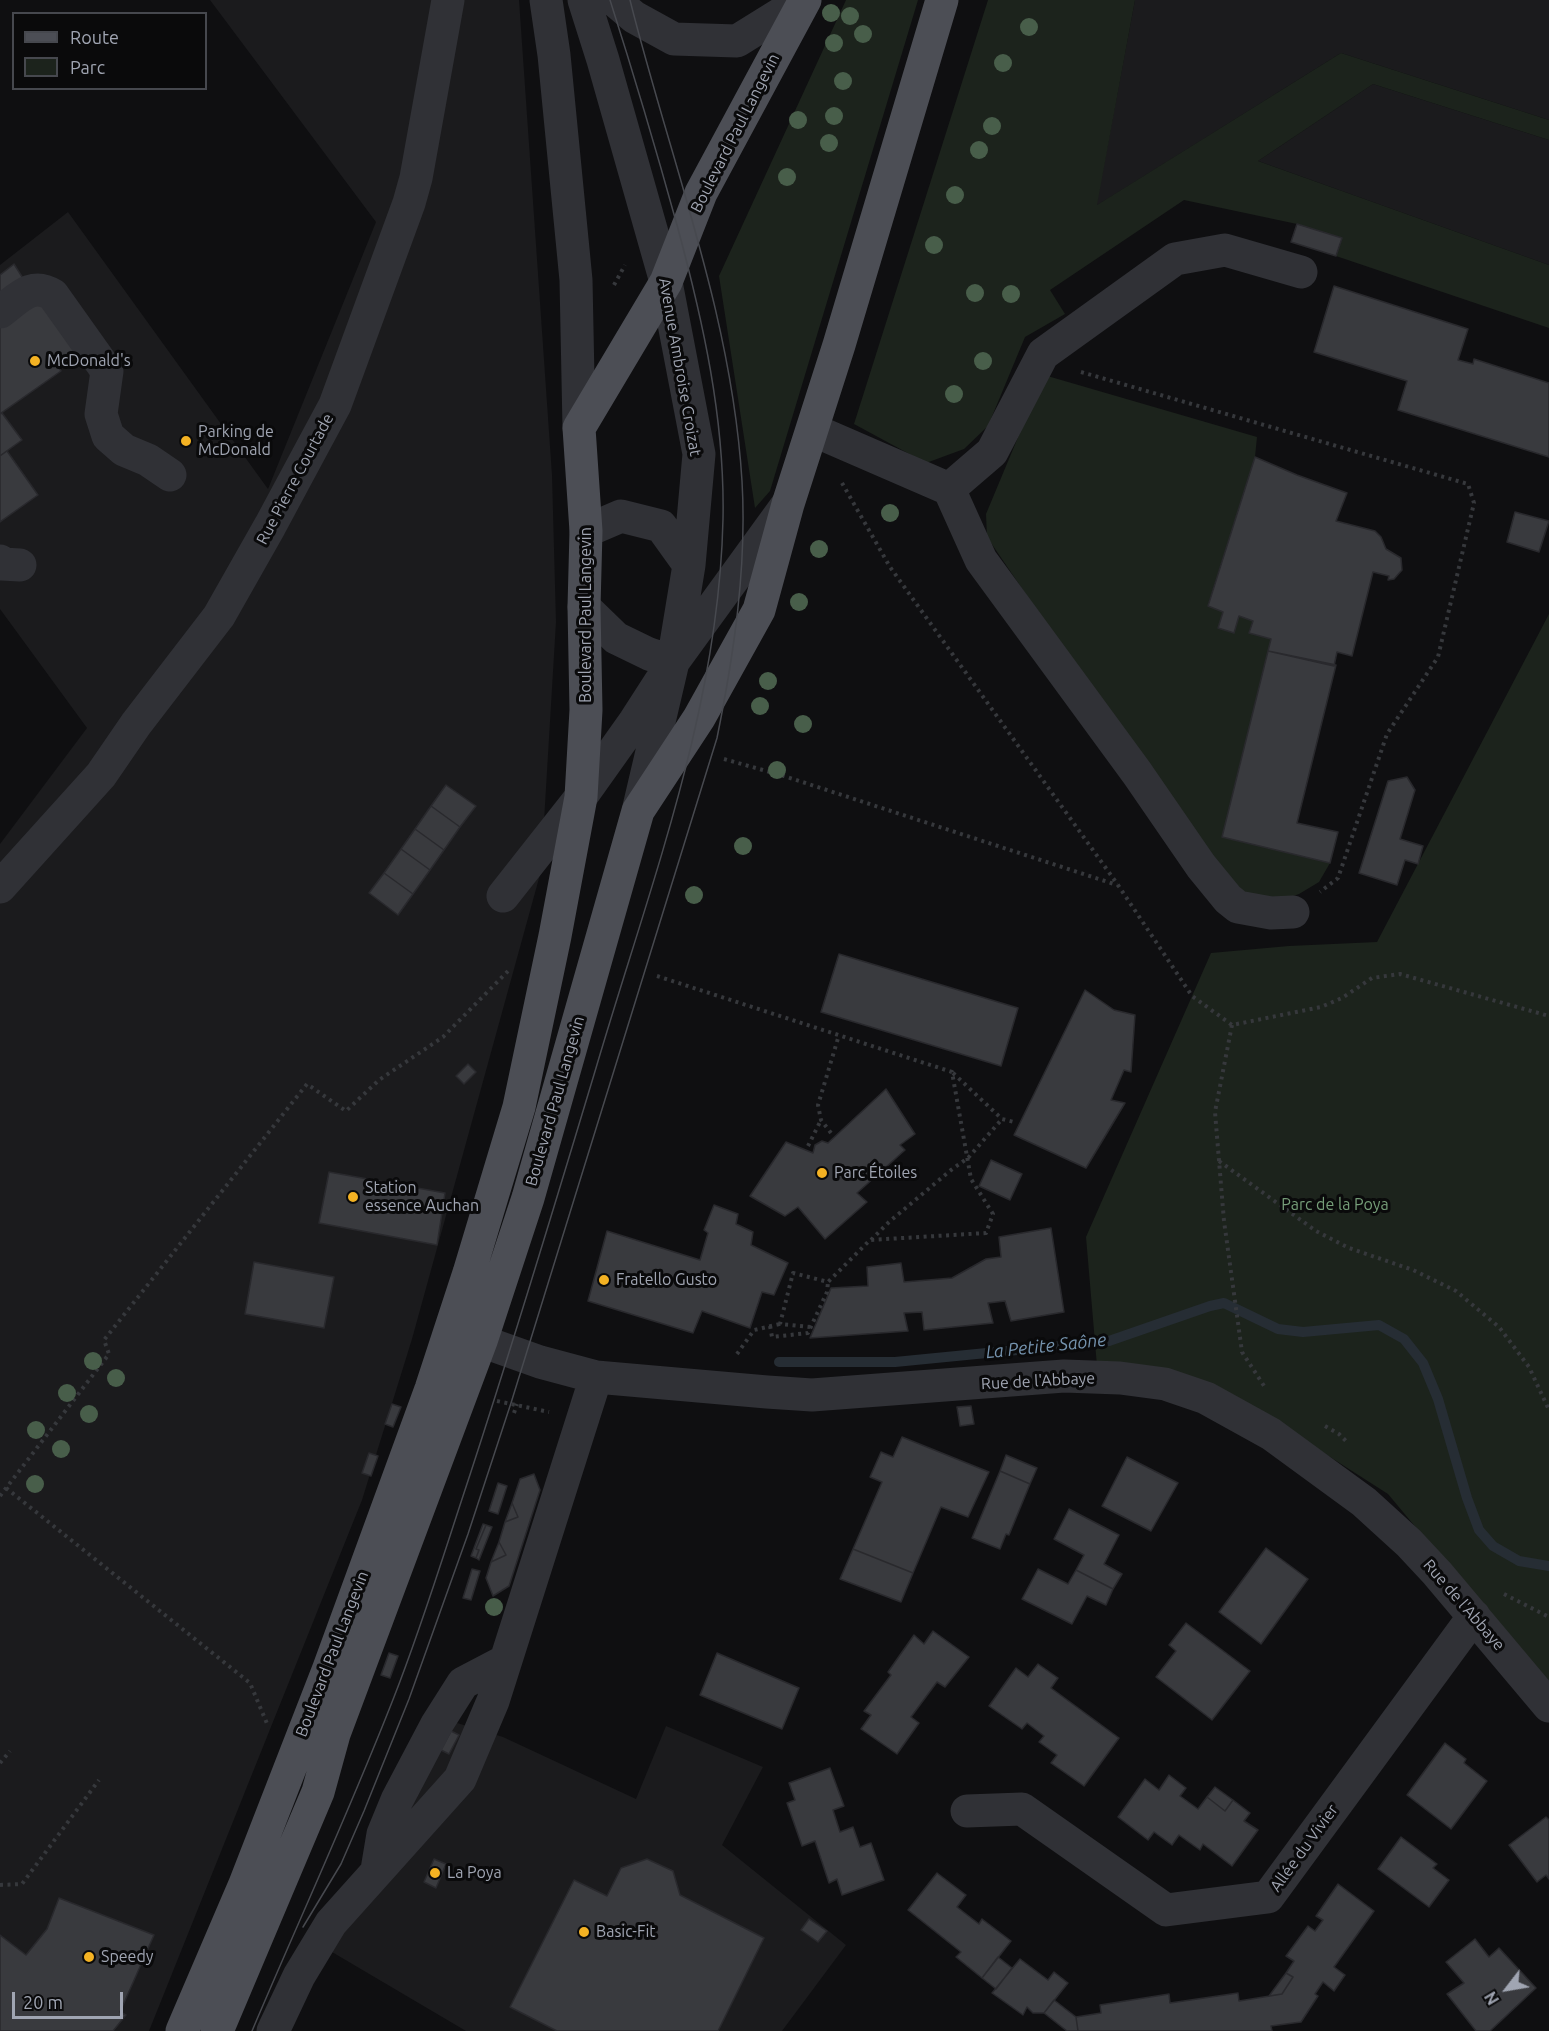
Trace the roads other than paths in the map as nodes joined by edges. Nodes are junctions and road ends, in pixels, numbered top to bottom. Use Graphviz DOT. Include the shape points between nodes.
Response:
graph roads {
  1 [pos="448,0"];
  2 [pos="546,0"];
  3 [pos="584,0"];
  4 [pos="614,0"];
  5 [pos="804,0"];
  6 [pos="942,0"];
  7 [pos="1301,272"];
  8 [pos="666,282"];
  9 [pos="0,312"];
  10 [pos="579,428"];
  11 [pos="813,430"];
  12 [pos="170,475"];
  13 [pos="949,489"];
  14 [pos="788,504"];
  15 [pos="586,531"];
  16 [pos="689,565"];
  17 [pos="584,607"];
  18 [pos="673,662"];
  19 [pos="581,797"];
  20 [pos="638,812"];
  21 [pos="0,887"];
  22 [pos="503,896"];
  23 [pos="1293,912"];
  24 [pos="469,1273"];
  25 [pos="482,1341"];
  26 [pos="596,1377"];
  27 [pos="1474,1616"];
  28 [pos="505,1661"];
  29 [pos="1549,1706"];
  30 [pos="967,1811"];
  31 [pos="378,1870"];
  32 [pos="182,2031"];
  33 [pos="217,2031"];
  34 [pos="273,2031"];
  1 -- 21 [label="street, Rue Pierre Courtade" via="414,186 335,405 219,616 101,775"];
  2 -- 10 [label="street" via="576,280"];
  3 -- 8 [label="street, Avenue Ambroise Croizat"];
  4 -- 5 [label="street" via="634,17 674,39 737,41"];
  5 -- 8 [label="main road, Boulevard Paul Langevin" via="701,193"];
  6 -- 11 [label="main road, Boulevard Paul Langevin"];
  7 -- 13 [label="street" via="1225,250 1175,258 1043,354 992,452"];
  8 -- 10 [label="main road, Boulevard Paul Langevin"];
  8 -- 16 [label="street, Avenue Ambroise Croizat" via="699,454"];
  9 -- 12 [label="street" via="32,289 43,289 52,295 107,371 101,414 108,436 124,450"];
  10 -- 15 [label="main road, Boulevard Paul Langevin"];
  11 -- 13 [label="street"];
  11 -- 14 [label="main road, Boulevard Paul Langevin"];
  13 -- 23 [label="street" via="981,560 1201,866 1238,907"];
  14 -- 18 [label="street, Boulevard Paul Langevin"];
  14 -- 20 [label="main road, Boulevard Paul Langevin" via="759,610 699,718"];
  15 -- 16 [label="street" via="621,516 661,526"];
  15 -- 17 [label="main road, Boulevard Paul Langevin"];
  16 -- 18 [label="street, Avenue Ambroise Croizat"];
  17 -- 18 [label="street" via="616,638"];
  17 -- 19 [label="main road, Boulevard Paul Langevin" via="586,710"];
  18 -- 19 [label="street, Boulevard Paul Langevin"];
  18 -- 20 [label="street, Avenue Ambroise Croizat"];
  19 -- 22 [label="street, Boulevard Paul Langevin"];
  19 -- 24 [label="main road, Boulevard Paul Langevin" via="519,1107"];
  20 -- 25 [label="main road, Boulevard Paul Langevin" via="528,1198"];
  24 -- 25 [label="street, Boulevard Paul Langevin"];
  24 -- 32 [label="main road, Boulevard Paul Langevin" via="329,1668"];
  25 -- 26 [label="street, Rue de l'Abbaye"];
  25 -- 33 [label="main road, Boulevard Paul Langevin" via="334,1734 318,1792"];
  26 -- 27 [label="street, Rue de l'Abbaye" via="812,1395 1064,1376 1165,1384 1206,1398 1262,1429 1364,1502 1408,1543"];
  26 -- 28 [label="street"];
  27 -- 29 [label="street, Rue de l'Abbaye"];
  27 -- 30 [label="street, Allée du Vivier" via="1268,1898 1166,1910 1022,1809"];
  28 -- 31 [label="street" via="494,1701 460,1779"];
  28 -- 31 [label="street" via="463,1683 437,1724 383,1834"];
  31 -- 34 [label="street" via="331,1923 299,1976"];
}
